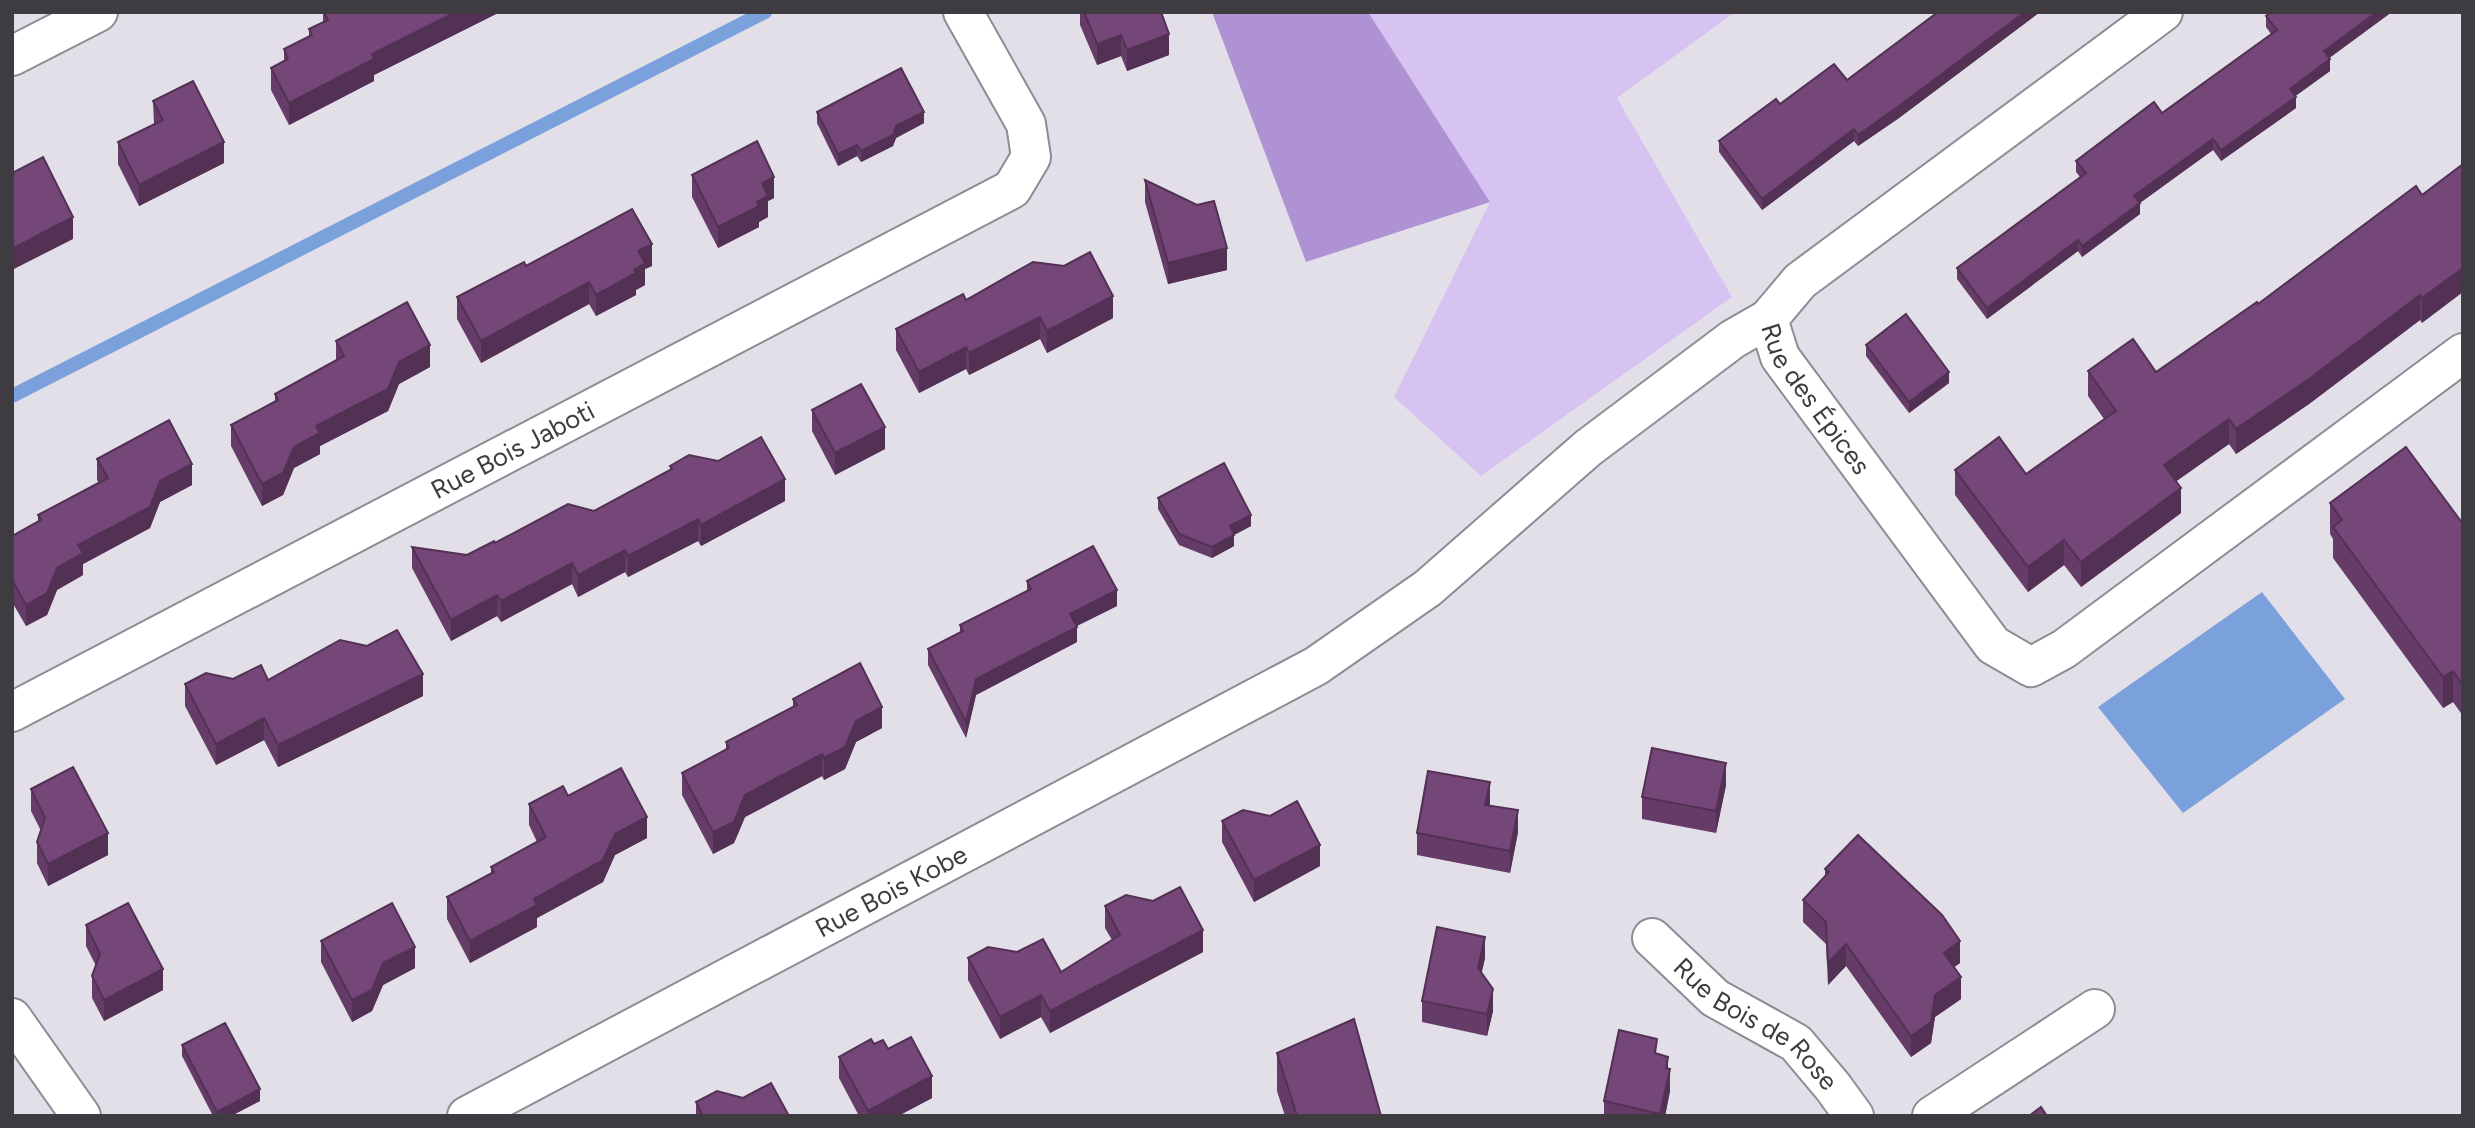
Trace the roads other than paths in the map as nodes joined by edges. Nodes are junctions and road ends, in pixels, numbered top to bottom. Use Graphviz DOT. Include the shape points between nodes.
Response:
graph roads {
  1 [pos="98,12"];
  2 [pos="963,12"];
  3 [pos="2163,12"];
  4 [pos="12,56"];
  5 [pos="1768,318"];
  6 [pos="2463,353"];
  7 [pos="12,712"];
  8 [pos="1652,938"];
  9 [pos="2095,1009"];
  10 [pos="12,1018"];
  11 [pos="81,1116"];
  12 [pos="467,1116"];
  13 [pos="1854,1116"];
  14 [pos="1932,1116"];
  1 -- 4 [label="street"];
  2 -- 7 [label="street, Rue Bois Jaboti" via="1026,124 1031,157 1012,189"];
  3 -- 5 [label="street, Rue des Épices" via="1800,281"];
  5 -- 6 [label="street, Rue des Épices" via="1780,357 1993,645 2031,667 2064,649"];
  5 -- 12 [label="street, Rue Bois Kobe" via="1588,448 1428,588 1316,666"];
  8 -- 13 [label="street, Rue Bois de Rose" via="1715,998 1796,1043"];
  9 -- 14 [label="street"];
  10 -- 11 [label="street"];
}
